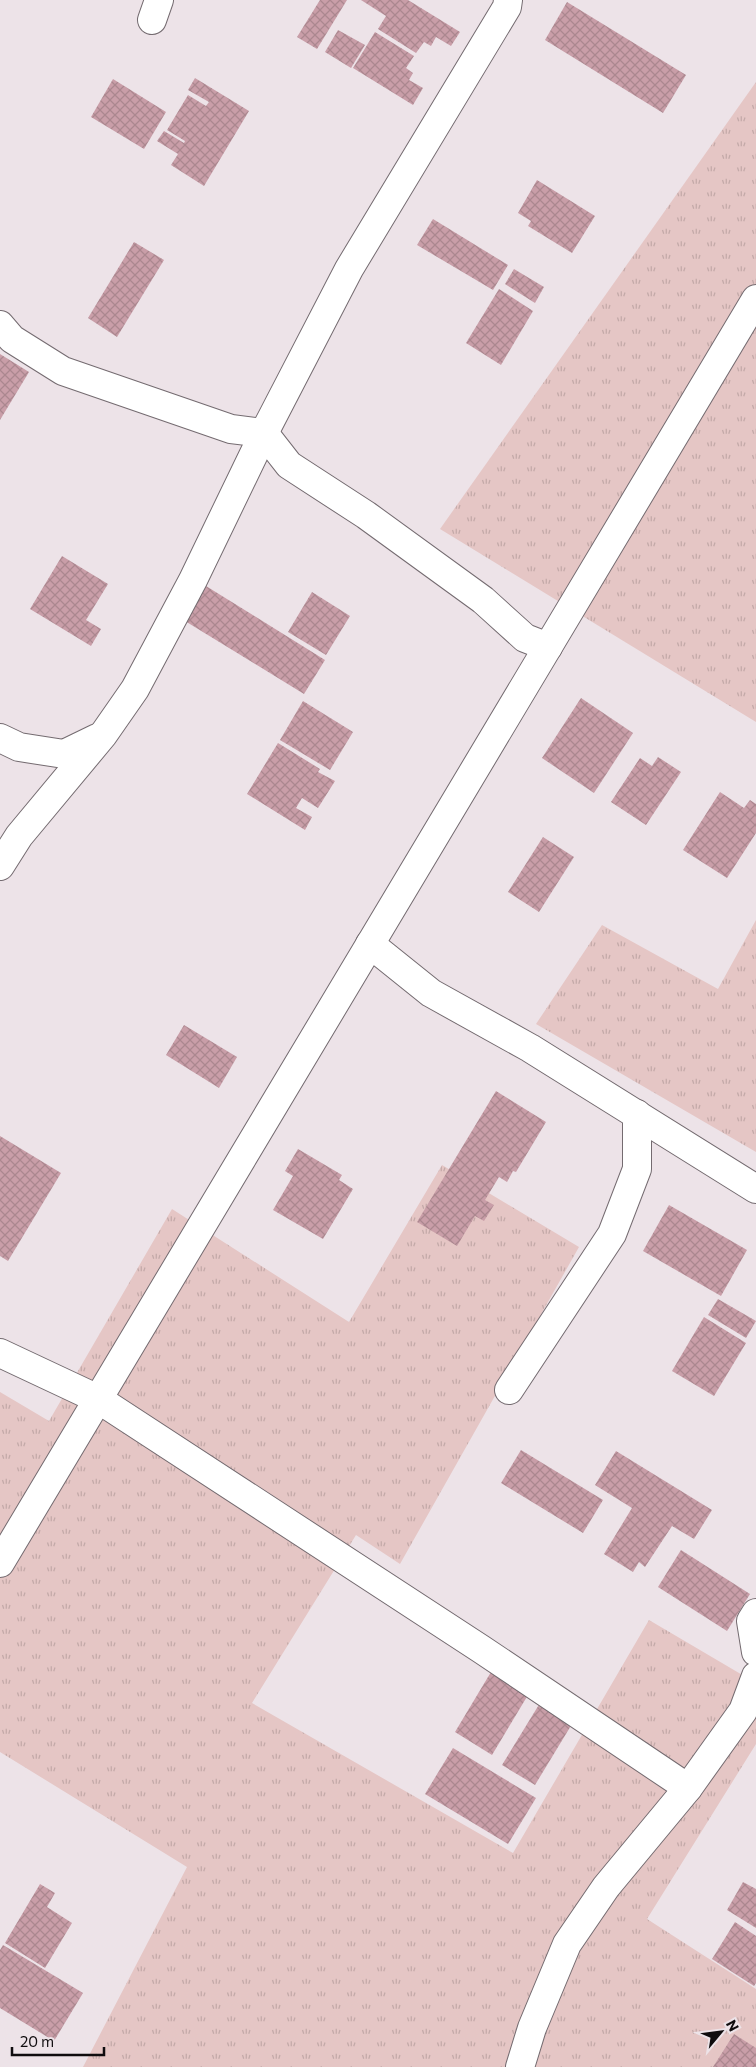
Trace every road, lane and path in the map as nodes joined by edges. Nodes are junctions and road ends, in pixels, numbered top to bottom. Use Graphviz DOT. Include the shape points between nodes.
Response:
graph roads {
  1 [pos="508,0"];
  2 [pos="756,299"];
  3 [pos="0,325"];
  4 [pos="264,433"];
  5 [pos="548,647"];
  6 [pos="103,735"];
  7 [pos="0,738"];
  8 [pos="0,866"];
  9 [pos="370,944"];
  10 [pos="637,1114"];
  11 [pos="756,1189"];
  12 [pos="0,1353"];
  13 [pos="509,1390"];
  14 [pos="98,1399"];
  15 [pos="0,1563"];
  16 [pos="756,1613"];
  17 [pos="756,1652"];
  18 [pos="756,1676"];
  19 [pos="688,1788"];
  20 [pos="520,2067"];
  1 -- 4 [label="street" via="507,7 350,269"];
  2 -- 5 [label="street"];
  3 -- 4 [label="street" via="12,339 63,370 231,429"];
  4 -- 5 [label="street" via="289,465 366,515 475,594 525,638"];
  4 -- 6 [label="street" via="135,689"];
  5 -- 9 [label="street"];
  6 -- 7 [label="street" via="64,754 18,747"];
  6 -- 8 [label="street" via="19,836"];
  9 -- 10 [label="street" via="430,993 530,1048"];
  9 -- 14 [label="street"];
  10 -- 11 [label="street"];
  10 -- 13 [label="street" via="638,1169 612,1234"];
  12 -- 14 [label="street"];
  14 -- 15 [label="street"];
  14 -- 19 [label="street"];
  16 -- 17 [label="street" via="751,1621"];
  18 -- 19 [label="street" via="743,1710"];
  19 -- 20 [label="street" via="606,1887 567,1944 532,2028"];
}
